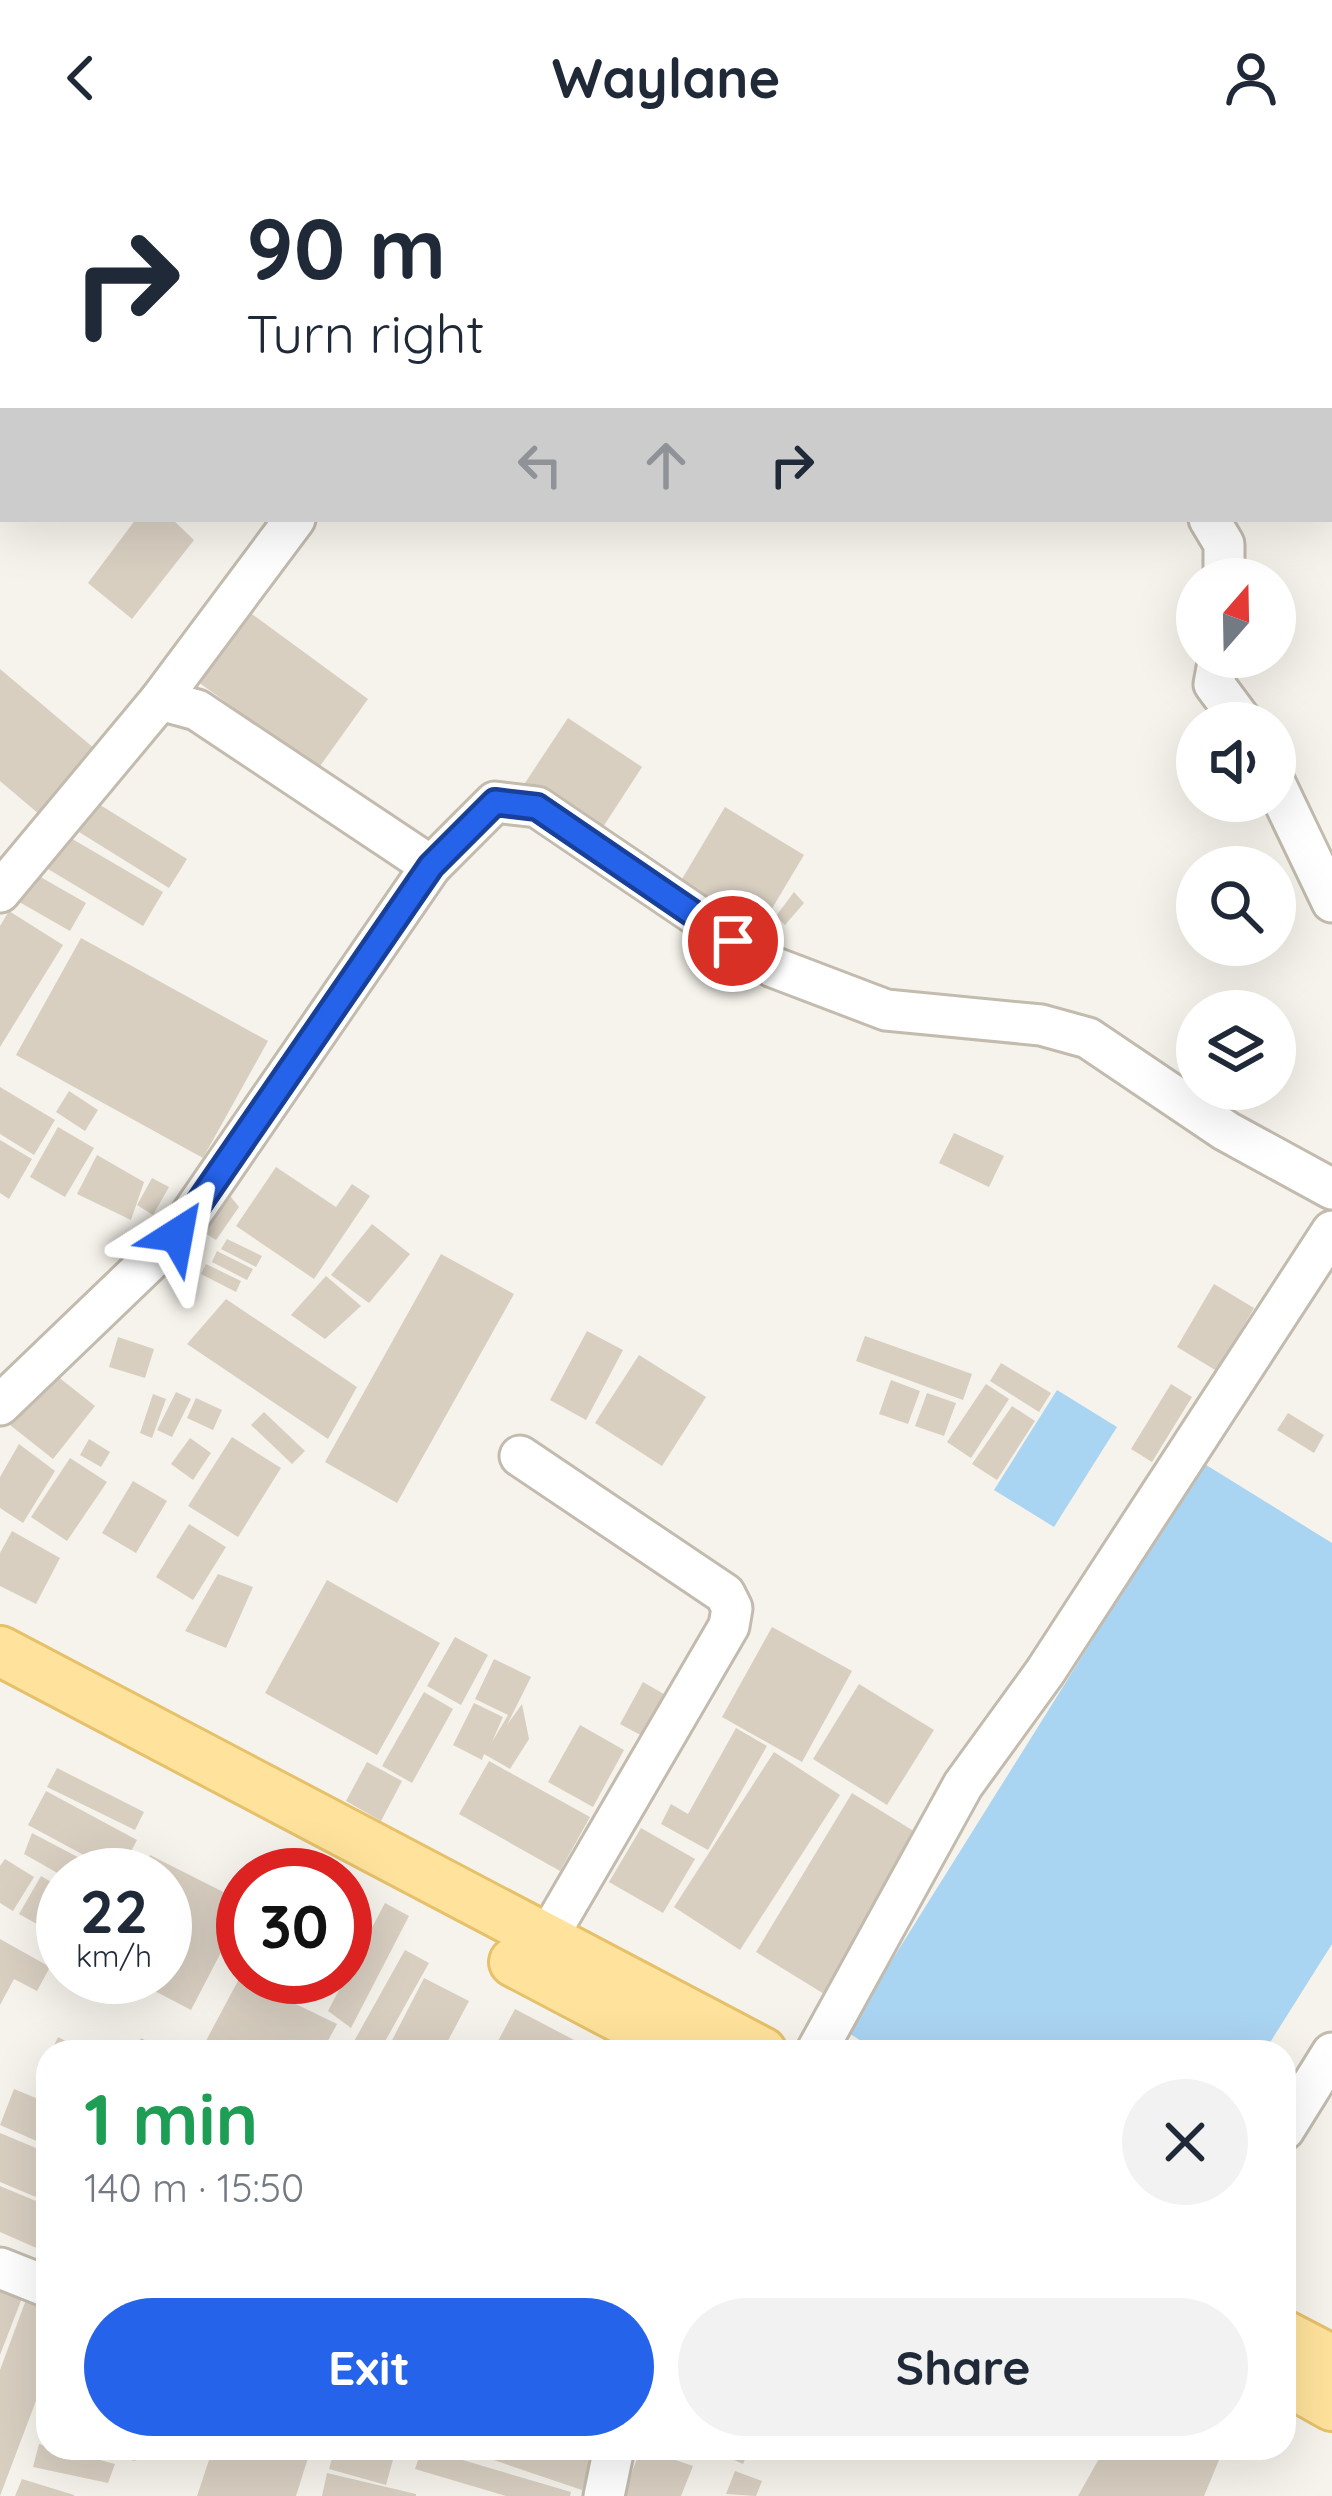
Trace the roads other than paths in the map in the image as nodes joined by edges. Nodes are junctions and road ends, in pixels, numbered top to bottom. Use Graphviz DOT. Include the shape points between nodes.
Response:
graph roads {
  1 [pos="293,522"];
  2 [pos="1211,522"];
  3 [pos="1224,558"];
  4 [pos="160,700"];
  5 [pos="1294,822"];
  6 [pos="431,866"];
  7 [pos="0,892"];
  8 [pos="1332,902"];
  9 [pos="1332,1189"];
  10 [pos="1332,1231"];
  11 [pos="0,1405"];
  12 [pos="520,1456"];
  13 [pos="0,1651"];
  14 [pos="0,1688"];
  15 [pos="537,1955"];
  16 [pos="667,2040"];
  17 [pos="734,2040"];
  18 [pos="823,2040"];
  19 [pos="1332,2053"];
  20 [pos="1296,2111"];
  21 [pos="0,2268"];
  22 [pos="36,2282"];
  23 [pos="1296,2341"];
  24 [pos="1332,2360"];
  25 [pos="1296,2386"];
  26 [pos="1332,2406"];
  27 [pos="612,2460"];
  28 [pos="604,2496"];
  1 -- 4 [label="street"];
  2 -- 3 [label="street"];
  4 -- 6 [label="street" via="196,710"];
  4 -- 7 [label="street"];
  5 -- 8 [label="street"];
  6 -- 9 [label="street" via="495,802 537,807 772,968 886,1010 1041,1025 1088,1038 1226,1131"];
  6 -- 11 [label="street" via="177,1235"];
  10 -- 18 [label="street" via="963,1785"];
  12 -- 15 [label="street" via="725,1594 732,1608 729,1626"];
  13 -- 15 [label="main road"];
  14 -- 15 [label="main road"];
  15 -- 16 [label="main road"];
  15 -- 17 [label="main road"];
  19 -- 20 [label="street"];
  21 -- 22 [label="street"];
  23 -- 24 [label="main road"];
  25 -- 26 [label="main road"];
  27 -- 28 [label="street"];
}
